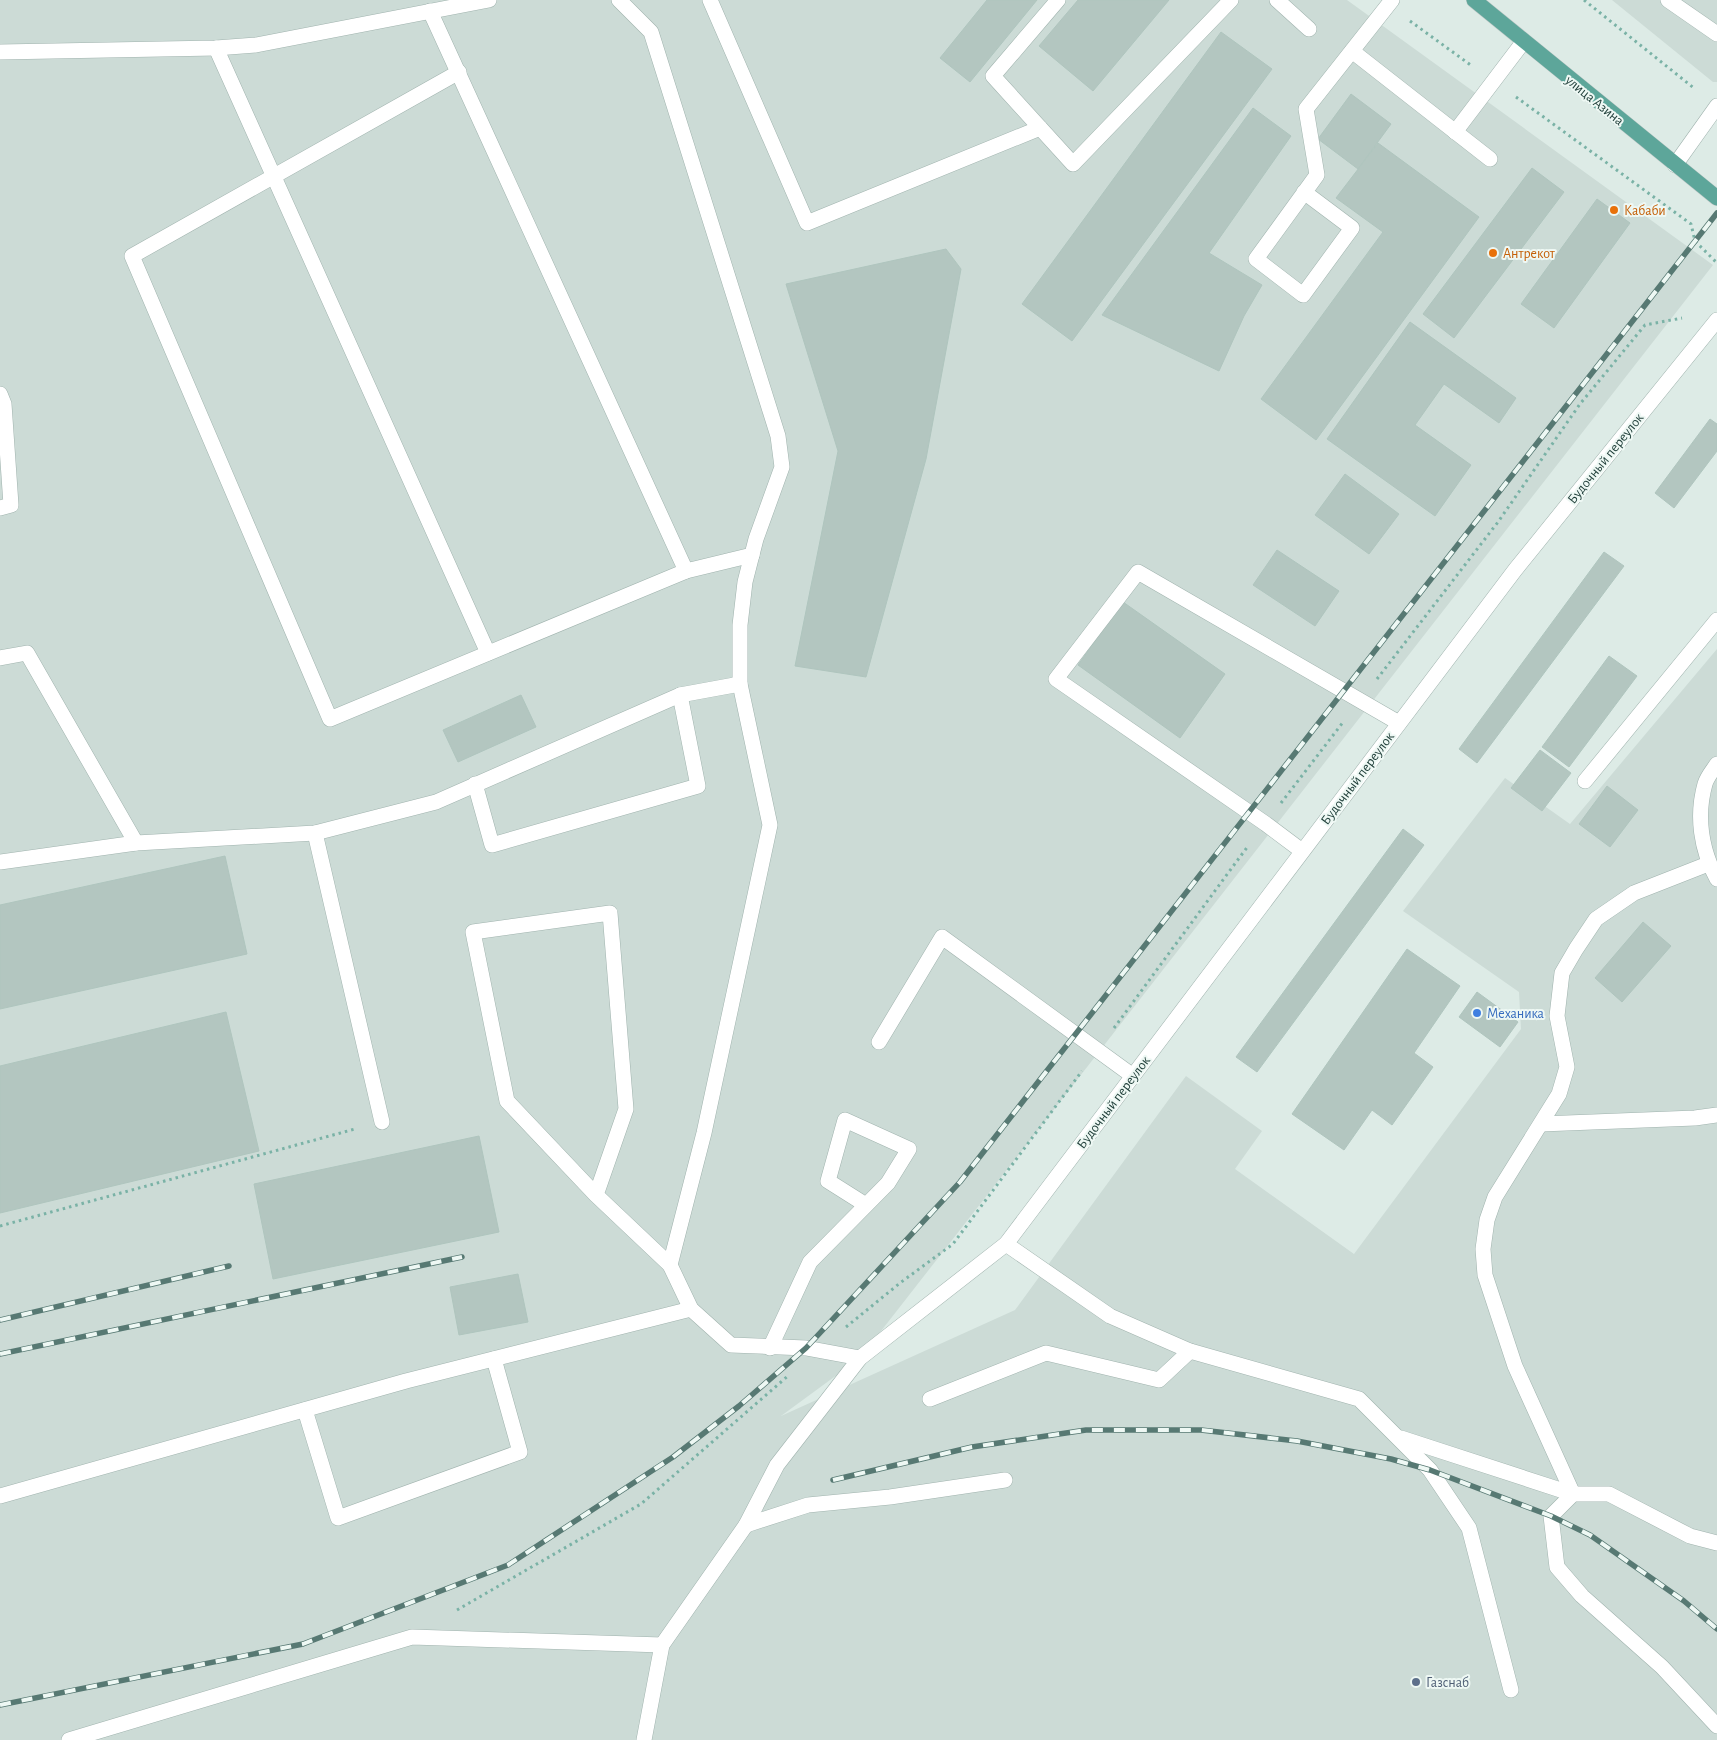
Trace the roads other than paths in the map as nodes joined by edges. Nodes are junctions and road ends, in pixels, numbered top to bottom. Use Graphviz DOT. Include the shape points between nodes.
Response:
graph roads {
  1 [pos="488,0"];
  2 [pos="619,0"];
  3 [pos="710,0"];
  4 [pos="1058,0"];
  5 [pos="1231,0"];
  6 [pos="1277,0"];
  7 [pos="1474,0"];
  8 [pos="1668,0"];
  9 [pos="1390,3"];
  10 [pos="430,11"];
  11 [pos="1309,29"];
  12 [pos="1717,34"];
  13 [pos="1524,41"];
  14 [pos="216,48"];
  15 [pos="1352,50"];
  16 [pos="0,52"];
  17 [pos="459,72"];
  18 [pos="1717,106"];
  19 [pos="1040,128"];
  20 [pos="1455,132"];
  21 [pos="1490,159"];
  22 [pos="1675,165"];
  23 [pos="273,176"];
  24 [pos="1304,192"];
  25 [pos="1717,198"];
  26 [pos="1717,320"];
  27 [pos="1,401"];
  28 [pos="0,508"];
  29 [pos="752,555"];
  30 [pos="686,571"];
  31 [pos="1717,620"];
  32 [pos="488,654"];
  33 [pos="0,658"];
  34 [pos="740,684"];
  35 [pos="680,696"];
  36 [pos="1399,723"];
  37 [pos="1717,764"];
  38 [pos="1585,781"];
  39 [pos="476,784"];
  40 [pos="315,833"];
  41 [pos="136,843"];
  42 [pos="1302,851"];
  43 [pos="0,862"];
  44 [pos="1708,864"];
  45 [pos="1717,879"];
  46 [pos="878,1042"];
  47 [pos="1133,1076"];
  48 [pos="1717,1115"];
  49 [pos="382,1122"];
  50 [pos="1541,1124"];
  51 [pos="596,1195"];
  52 [pos="866,1205"];
  53 [pos="1006,1244"];
  54 [pos="670,1265"];
  55 [pos="691,1309"];
  56 [pos="770,1348"];
  57 [pos="1190,1351"];
  58 [pos="860,1358"];
  59 [pos="494,1359"];
  60 [pos="930,1399"];
  61 [pos="305,1410"];
  62 [pos="1397,1437"];
  63 [pos="1005,1480"];
  64 [pos="1573,1494"];
  65 [pos="0,1496"];
  66 [pos="746,1526"];
  67 [pos="1717,1543"];
  68 [pos="662,1644"];
  69 [pos="1511,1690"];
  70 [pos="1717,1726"];
  71 [pos="69,1740"];
  72 [pos="644,1740"];
  1 -- 10 [label="street"];
  2 -- 29 [label="street" via="651,32 778,436 782,467"];
  3 -- 19 [label="street" via="807,223"];
  4 -- 19 [label="street" via="994,76"];
  5 -- 19 [label="street" via="1073,164"];
  6 -- 11 [label="street"];
  7 -- 13 [label="main road, улица Азина"];
  8 -- 12 [label="street"];
  9 -- 15 [label="street"];
  10 -- 14 [label="street" via="256,45"];
  10 -- 17 [label="street"];
  13 -- 20 [label="street"];
  13 -- 22 [label="main road, улица Азина"];
  14 -- 16 [label="street"];
  14 -- 23 [label="street"];
  15 -- 20 [label="street"];
  15 -- 24 [label="street" via="1306,109 1317,175"];
  17 -- 23 [label="street"];
  17 -- 30 [label="street"];
  18 -- 22 [label="street"];
  20 -- 21 [label="street"];
  22 -- 25 [label="main road, улица Азина"];
  23 -- 32 [label="street"];
  23 -- 32 [label="street" via="132,256 330,719"];
  24 -- 24 [label="street" via="1256,259 1303,295 1352,228"];
  26 -- 36 [label="street, Будочный переулок" via="1515,570"];
  27 -- 28 [label="street" via="11,505"];
  29 -- 30 [label="street"];
  29 -- 34 [label="street" via="740,624"];
  30 -- 32 [label="street"];
  31 -- 38 [label="street"];
  33 -- 41 [label="street" via="27,653"];
  34 -- 35 [label="street"];
  34 -- 54 [label="street" via="770,825 704,1133"];
  35 -- 39 [label="street"];
  35 -- 39 [label="street" via="698,786 492,845"];
  36 -- 42 [label="street, Будочный переулок"];
  36 -- 42 [label="street" via="1138,572 1056,679"];
  37 -- 44 [label="street" via="1705,782 1700,818"];
  39 -- 40 [label="street" via="436,802"];
  40 -- 41 [label="street"];
  40 -- 49 [label="street"];
  41 -- 43 [label="street"];
  42 -- 47 [label="street, Будочный переулок"];
  44 -- 45 [label="street"];
  44 -- 50 [label="street" via="1634,893 1596,919 1576,949 1562,973 1557,1016 1567,1067 1559,1094"];
  46 -- 47 [label="street" via="942,937"];
  47 -- 53 [label="street, Будочный переулок"];
  48 -- 50 [label="street"];
  50 -- 64 [label="street" via="1494,1197 1483,1249 1485,1275 1515,1366"];
  51 -- 51 [label="street" via="507,1101 473,932 610,913 626,1109"];
  51 -- 54 [label="street"];
  52 -- 52 [label="street" via="888,1183 909,1149 845,1120 828,1181"];
  52 -- 56 [label="street" via="810,1262"];
  53 -- 57 [label="street" via="1110,1316"];
  53 -- 58 [label="street, Будочный переулок"];
  54 -- 55 [label="street"];
  55 -- 56 [label="street" via="731,1345"];
  55 -- 59 [label="street"];
  56 -- 58 [label="street" via="806,1348"];
  57 -- 60 [label="street" via="1159,1380 1046,1353"];
  57 -- 62 [label="street" via="1359,1399"];
  58 -- 66 [label="street, Будочный переулок" via="777,1465"];
  59 -- 61 [label="street"];
  59 -- 61 [label="street" via="520,1452 338,1518"];
  61 -- 65 [label="street"];
  62 -- 64 [label="street"];
  62 -- 69 [label="street" via="1430,1470 1469,1528"];
  63 -- 66 [label="street" via="890,1497 808,1504"];
  64 -- 67 [label="street" via="1609,1494 1690,1536"];
  64 -- 70 [label="street" via="1551,1516 1557,1567 1582,1596 1662,1667"];
  66 -- 68 [label="street, Будочный переулок"];
  68 -- 71 [label="street" via="412,1637"];
  68 -- 72 [label="street"];
}
